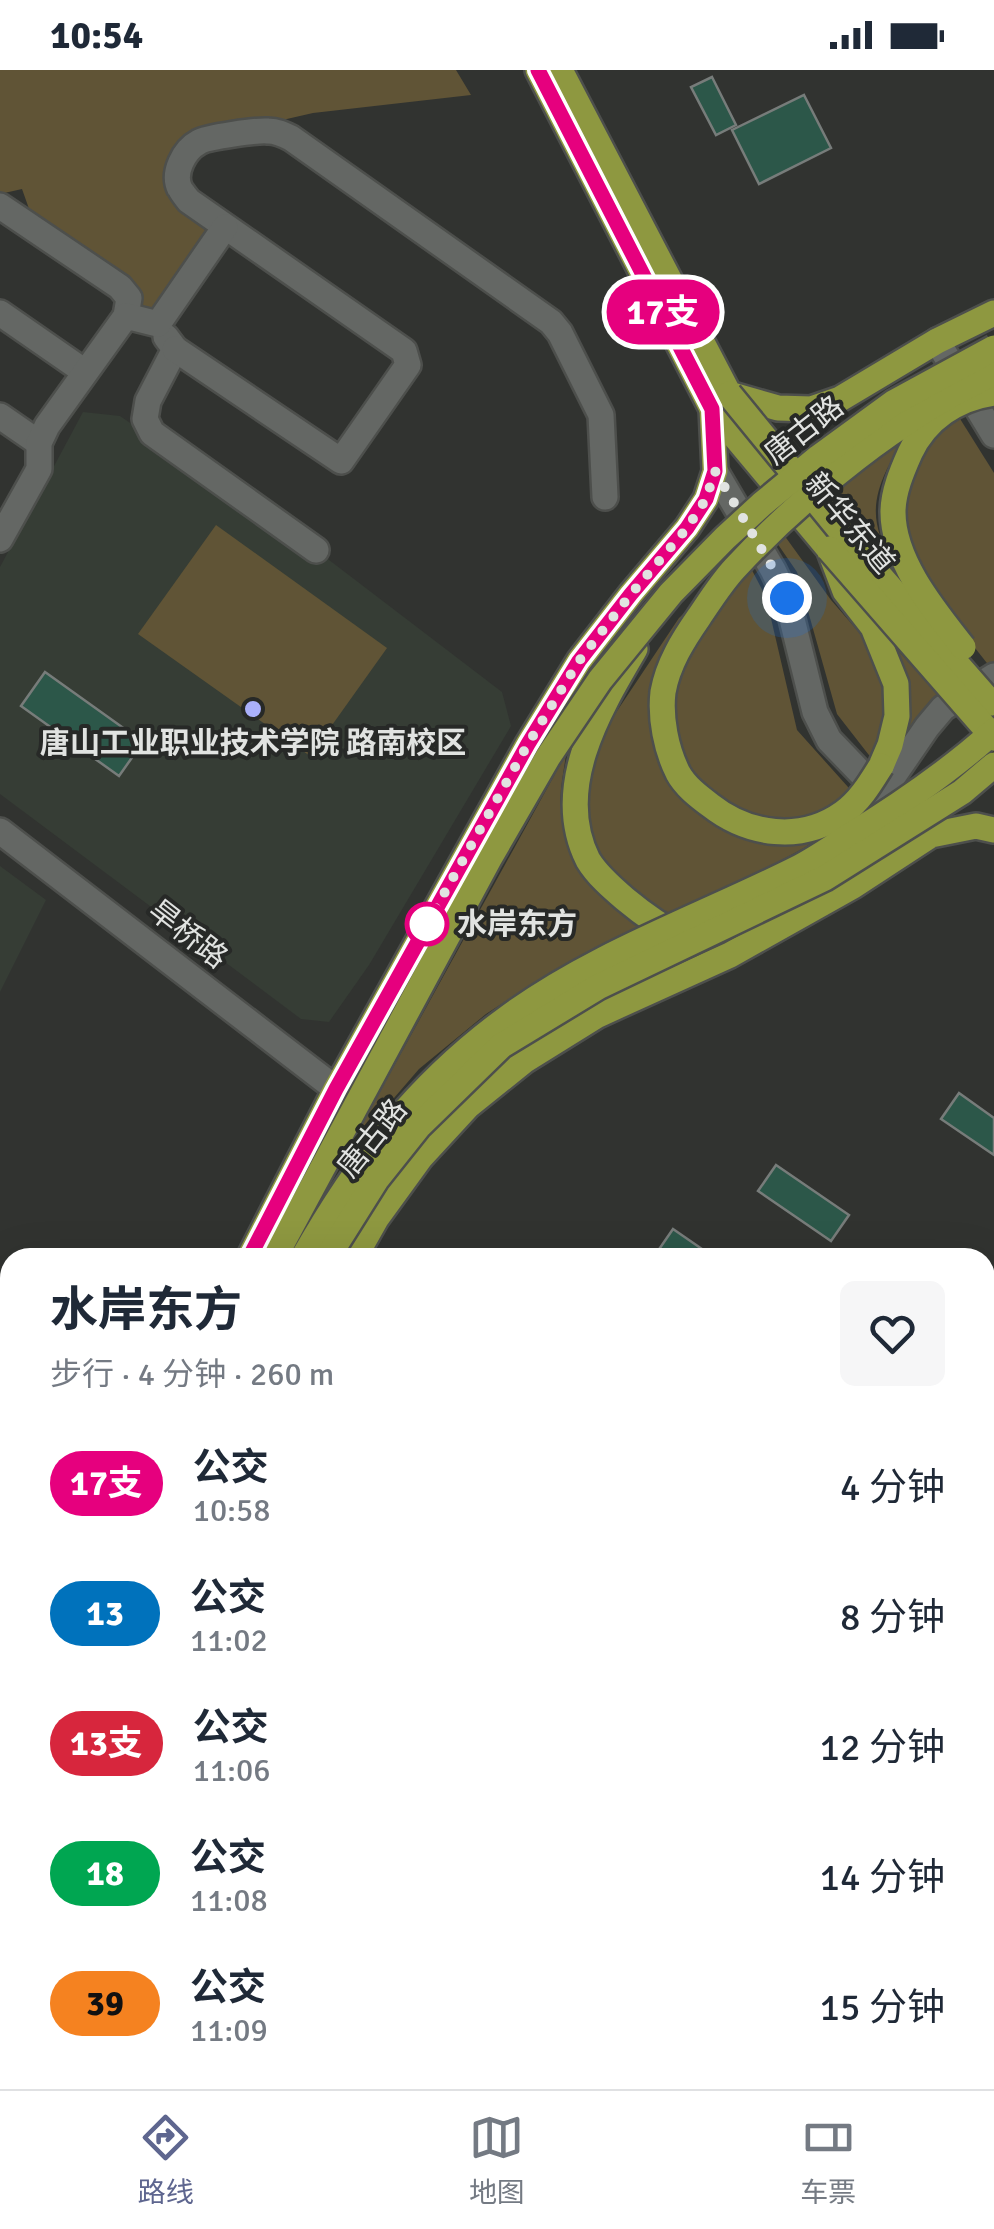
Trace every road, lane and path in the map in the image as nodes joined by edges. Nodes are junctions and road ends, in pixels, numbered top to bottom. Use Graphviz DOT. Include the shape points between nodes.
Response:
graph roads {
  1 [pos="538,70"];
  2 [pos="560,70"];
  3 [pos="0,206"];
  4 [pos="225,227"];
  5 [pos="0,313"];
  6 [pos="994,313"];
  7 [pos="126,316"];
  8 [pos="158,324"];
  9 [pos="937,340"];
  10 [pos="994,348"];
  11 [pos="175,349"];
  12 [pos="85,372"];
  13 [pos="994,373"];
  14 [pos="994,393"];
  15 [pos="721,402"];
  16 [pos="0,416"];
  17 [pos="994,434"];
  18 [pos="39,443"];
  19 [pos="715,471"];
  20 [pos="605,497"];
  21 [pos="2,532"];
  22 [pos="316,550"];
  23 [pos="829,550"];
  24 [pos="660,606"];
  25 [pos="994,676"];
  26 [pos="992,705"];
  27 [pos="994,734"];
  28 [pos="994,765"];
  29 [pos="882,794"];
  30 [pos="994,830"];
  31 [pos="0,831"];
  32 [pos="931,835"];
  33 [pos="730,955"];
  34 [pos="336,1089"];
  35 [pos="254,1248"];
  36 [pos="279,1248"];
  37 [pos="309,1248"];
  38 [pos="333,1248"];
  39 [pos="360,1248"];
  1 -- 15 [label="main road, 新华东道"];
  2 -- 15 [label="main road, 新华东道"];
  3 -- 7 [label="street" via="120,287 128,298"];
  4 -- 8 [label="street"];
  4 -- 11 [label="street" via="404,352 408,365 341,461"];
  4 -- 20 [label="street" via="189,201 180,189 179,166 200,141 278,132 551,322 601,416"];
  5 -- 12 [label="street"];
  6 -- 9 [label="main road"];
  7 -- 8 [label="street"];
  7 -- 12 [label="street"];
  8 -- 11 [label="street"];
  9 -- 15 [label="main road" via="812,409"];
  9 -- 17 [label="street"];
  10 -- 24 [label="main road, 唐古路, bridge" via="893,403 819,457 725,538"];
  11 -- 22 [label="street" via="148,401 145,419 152,433"];
  12 -- 18 [label="street"];
  13 -- 23 [label="main road, bridge" via="836,474 732,571 672,662 664,727 679,776 726,818 747,827 800,830 843,813 865,792 890,745 898,716 896,684"];
  14 -- 26 [label="main road, bridge" via="970,398 929,424 904,467 892,512 922,596 971,658"];
  15 -- 19 [label="main road"];
  15 -- 23 [label="main road, 新华东道, bridge"];
  15 -- 26 [label="main road, 新华东道, bridge"];
  16 -- 18 [label="street"];
  18 -- 21 [label="street" via="39,469"];
  19 -- 29 [label="street" via="787,598 828,740"];
  19 -- 34 [label="main road" via="687,528 579,661 528,744"];
  23 -- 27 [label="main road, 新华东道, bridge"];
  24 -- 33 [label="main road" via="588,740 575,810 580,837 589,861 638,910 678,936"];
  24 -- 36 [label="main road, 唐古路, bridge" via="548,757"];
  25 -- 29 [label="street" via="943,708"];
  27 -- 37 [label="main road, bridge" via="902,804 800,867 581,971 508,1017 440,1072 380,1138"];
  28 -- 38 [label="main road, 唐古路, bridge" via="826,878 598,987 501,1046 420,1126"];
  29 -- 32 [label="street"];
  30 -- 32 [label="main road" via="976,826"];
  31 -- 34 [label="street, 旱桥路"];
  32 -- 33 [label="main road"];
  33 -- 39 [label="main road" via="598,1015 524,1061 468,1106 421,1157"];
  34 -- 35 [label="main road"];
}
